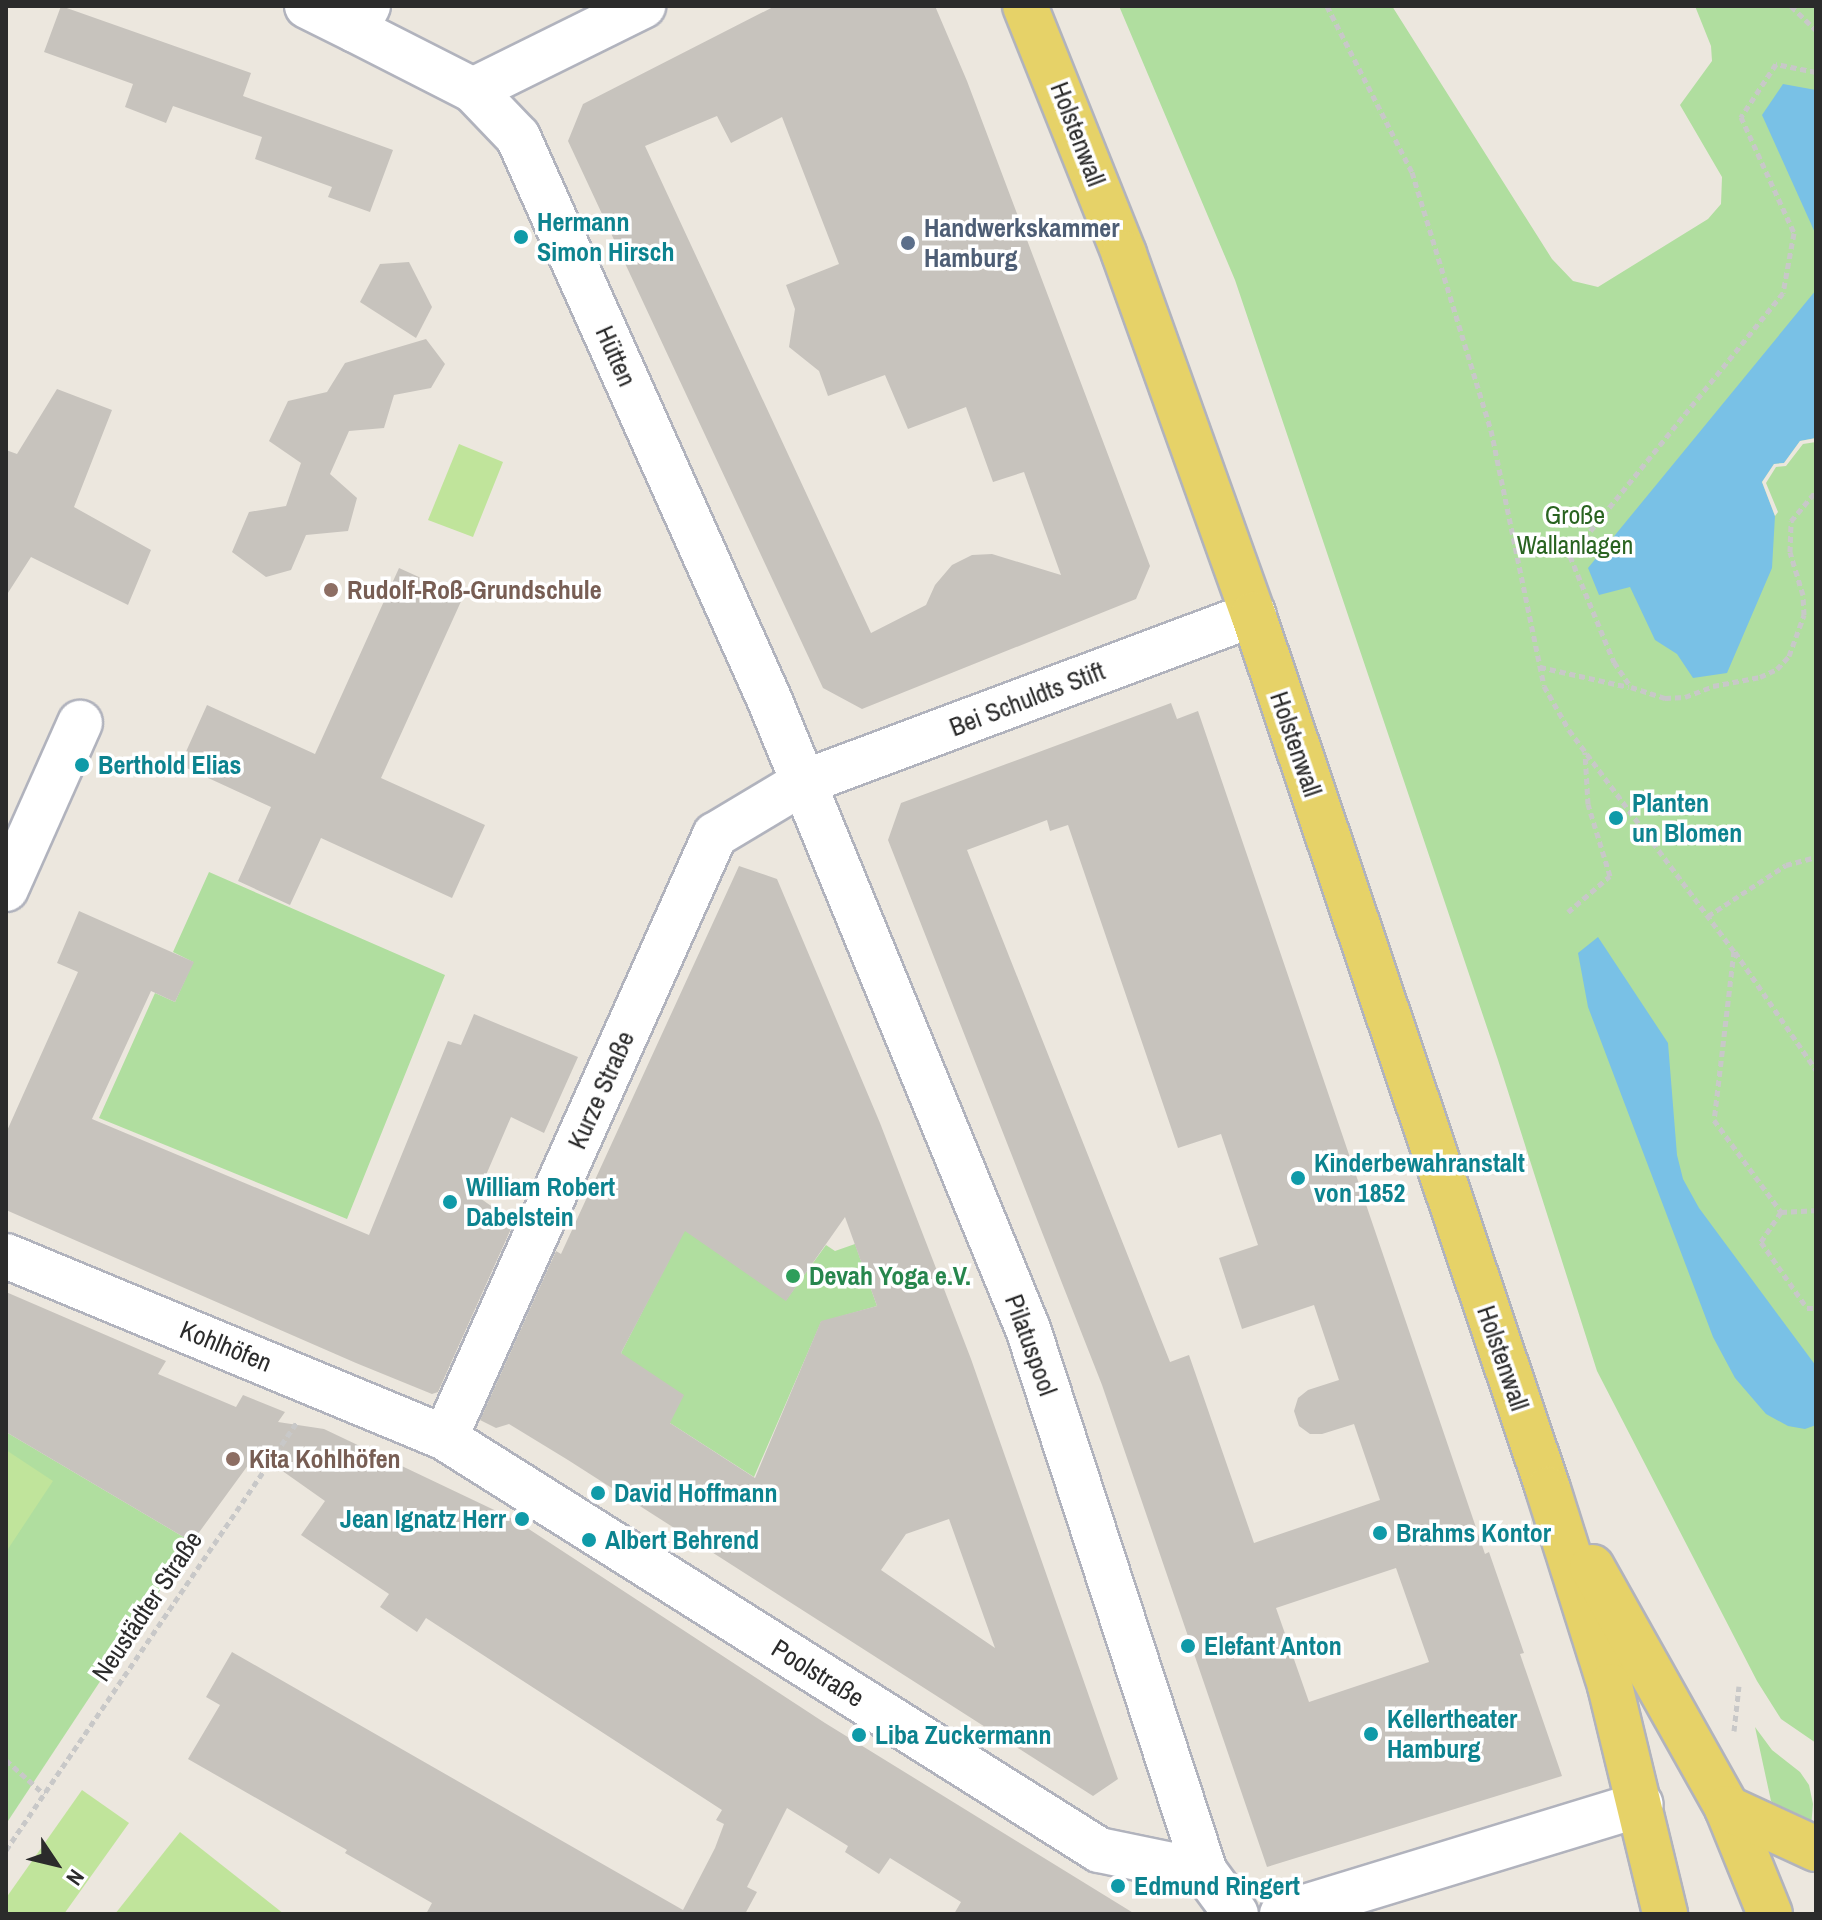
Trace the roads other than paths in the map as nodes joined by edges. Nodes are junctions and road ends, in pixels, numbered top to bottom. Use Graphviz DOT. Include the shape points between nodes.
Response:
graph roads {
  1 [pos="307,6"];
  2 [pos="643,6"];
  3 [pos="1025,6"];
  4 [pos="361,18"];
  5 [pos="473,90"];
  6 [pos="1253,614"];
  7 [pos="80,723"];
  8 [pos="802,783"];
  9 [pos="6,889"];
  10 [pos="6,1256"];
  11 [pos="445,1438"];
  12 [pos="1548,1489"];
  13 [pos="1641,1804"];
  14 [pos="1727,1808"];
  15 [pos="1816,1849"];
  16 [pos="1205,1872"];
  17 [pos="1236,1914"];
  18 [pos="1282,1914"];
  19 [pos="1665,1914"];
  20 [pos="1770,1914"];
  1 -- 4 [label="street, Hütten"];
  2 -- 5 [label="street"];
  3 -- 6 [label="main road, Holstenwall" via="1128,265"];
  4 -- 5 [label="street, Hütten"];
  5 -- 8 [label="street, Hütten" via="518,137"];
  6 -- 8 [label="street, Bei Schuldts Stift"];
  6 -- 12 [label="main road, Holstenwall"];
  7 -- 9 [label="street"];
  8 -- 11 [label="street, Kurze Straße" via="715,835"];
  8 -- 16 [label="street, Pilatuspool" via="1028,1329"];
  10 -- 11 [label="street, Kohlhöfen"];
  11 -- 16 [label="street, Poolstraße" via="1099,1850"];
  12 -- 13 [label="main road, Holstenwall"];
  12 -- 14 [label="main road, Holstenwall"];
  13 -- 18 [label="street"];
  13 -- 19 [label="main road, Holstenwall"];
  14 -- 15 [label="main road"];
  14 -- 20 [label="main road, Holstenwall"];
  16 -- 17 [label="street, Pilatuspool"];
}
